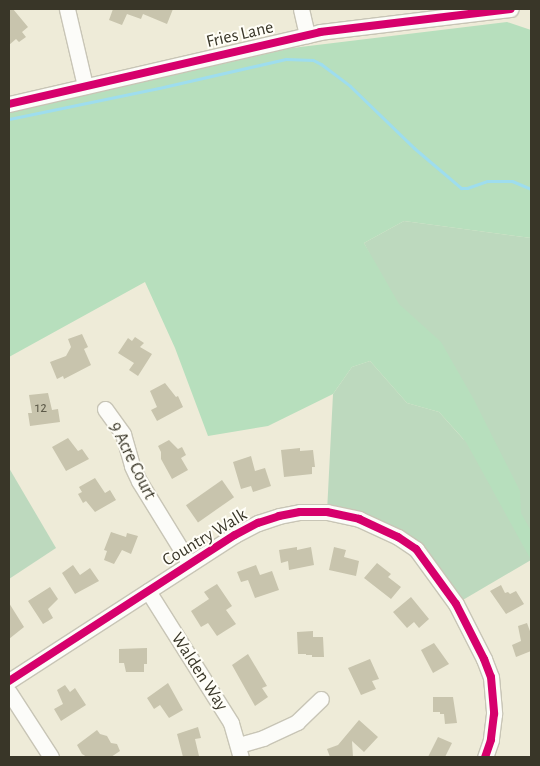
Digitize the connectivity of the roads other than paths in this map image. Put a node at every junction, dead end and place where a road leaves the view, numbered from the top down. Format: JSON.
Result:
{"nodes":[{"id":1,"x":67,"y":9,"type":"edge"},
{"id":2,"x":301,"y":9,"type":"edge"},
{"id":3,"x":511,"y":9,"type":"edge"},
{"id":4,"x":307,"y":35,"type":"junction"},
{"id":5,"x":85,"y":86,"type":"junction"},
{"id":6,"x":9,"y":104,"type":"edge"},
{"id":7,"x":104,"y":409,"type":"dead end"},
{"id":8,"x":190,"y":564,"type":"junction"},
{"id":9,"x":148,"y":591,"type":"junction"},
{"id":10,"x":9,"y":681,"type":"edge"},
{"id":11,"x":9,"y":692,"type":"edge"},
{"id":12,"x":321,"y":699,"type":"dead end"},
{"id":13,"x":240,"y":751,"type":"edge"},
{"id":14,"x":51,"y":757,"type":"edge"},
{"id":15,"x":486,"y":757,"type":"edge"}],
"edges":[{"from":1,"to":5,"type":"street"},
{"from":2,"to":4,"type":"street"},
{"from":3,"to":4,"type":"street","name":"Fries Lane"},
{"from":4,"to":5,"type":"street","name":"Fries Lane"},
{"from":5,"to":6,"type":"street","name":"Fries Lane"},
{"from":7,"to":8,"type":"street","name":"9 Acre Court"},
{"from":8,"to":9,"type":"street","name":"Country Walk"},
{"from":8,"to":15,"type":"street","name":"Country Walk"},
{"from":9,"to":10,"type":"street","name":"Country Walk"},
{"from":9,"to":13,"type":"street","name":"Walden Way"},
{"from":11,"to":14,"type":"street"},
{"from":12,"to":13,"type":"street"}]}
